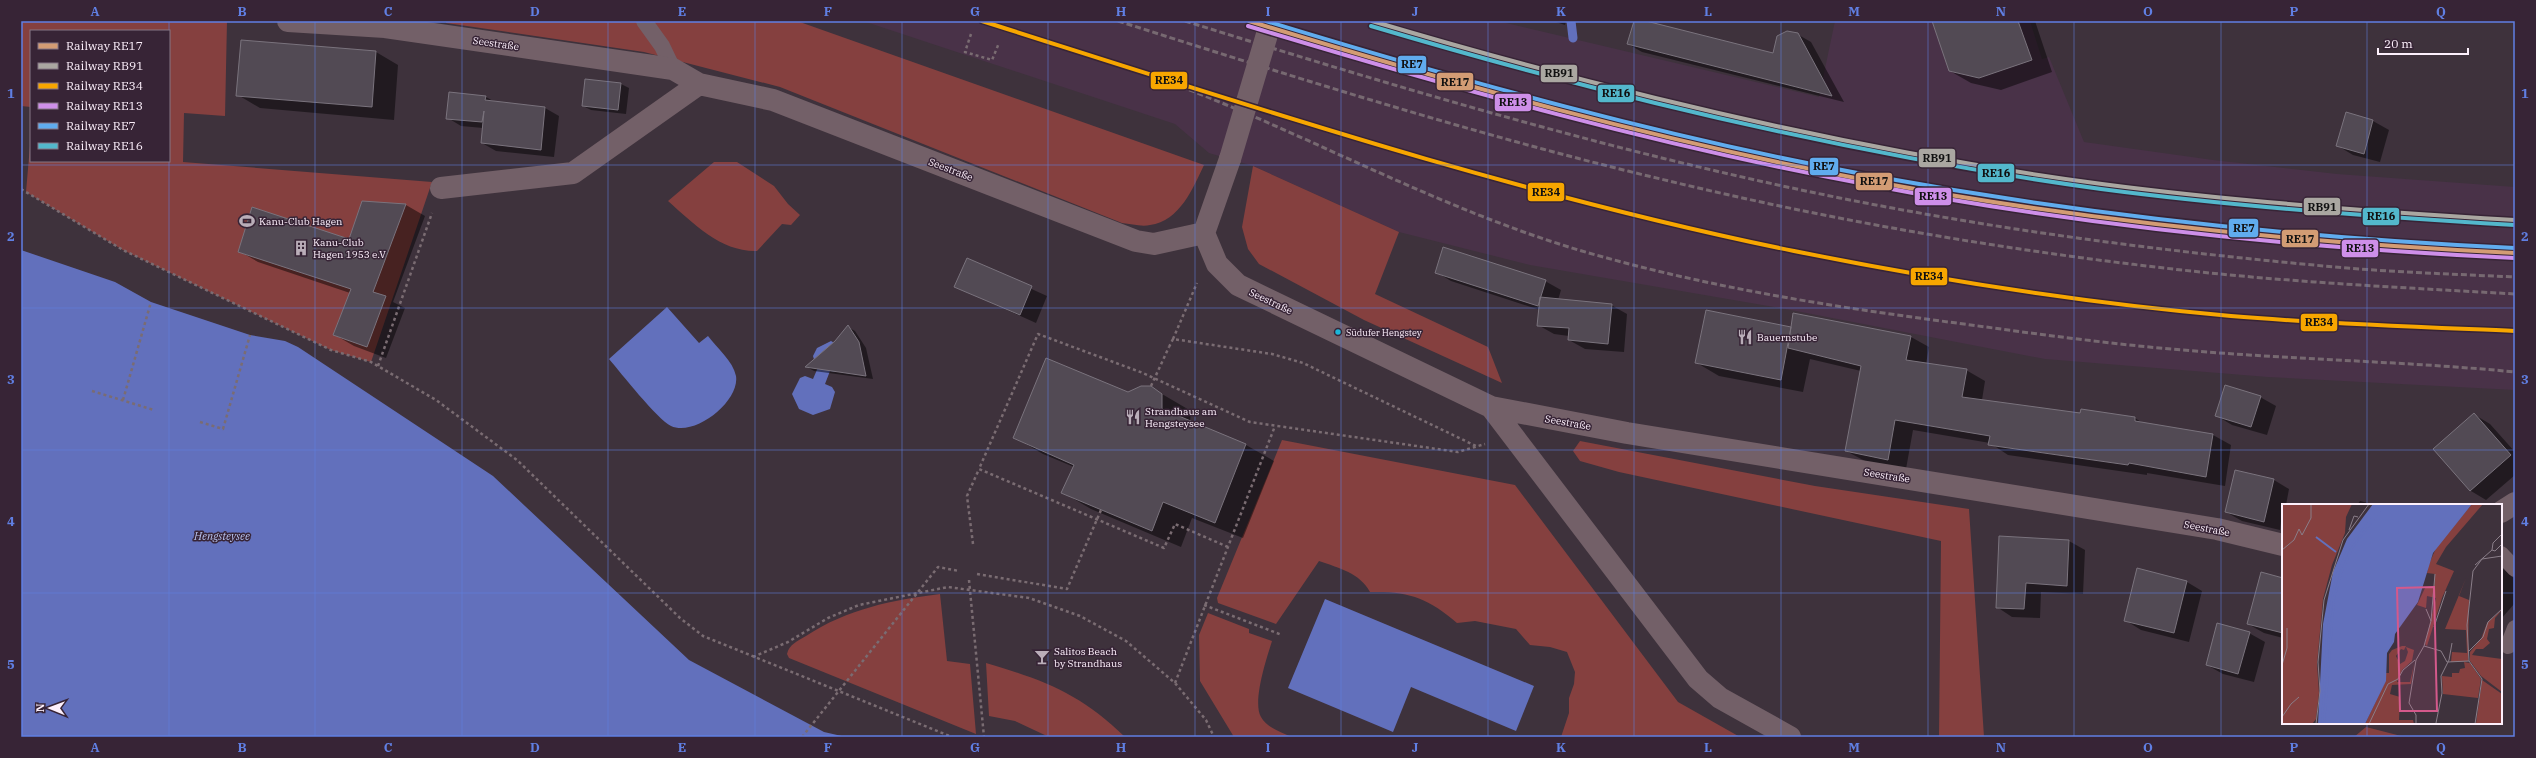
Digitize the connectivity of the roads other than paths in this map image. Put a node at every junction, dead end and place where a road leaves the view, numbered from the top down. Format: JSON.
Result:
{"nodes":[{"id":1,"x":288,"y":21,"type":"edge"},
{"id":2,"x":644,"y":21,"type":"edge"},
{"id":3,"x":1271,"y":21,"type":"edge"},
{"id":4,"x":673,"y":69,"type":"junction"},
{"id":5,"x":698,"y":84,"type":"junction"},
{"id":6,"x":441,"y":188,"type":"road end"},
{"id":7,"x":1204,"y":233,"type":"junction"},
{"id":8,"x":1491,"y":408,"type":"junction"},
{"id":9,"x":2515,"y":503,"type":"edge"},
{"id":10,"x":2502,"y":511,"type":"edge"},
{"id":11,"x":2282,"y":546,"type":"edge"},
{"id":12,"x":2502,"y":555,"type":"edge"},
{"id":13,"x":2515,"y":569,"type":"edge"},
{"id":14,"x":2515,"y":628,"type":"edge"},
{"id":15,"x":2508,"y":646,"type":"dead end"},
{"id":16,"x":1790,"y":737,"type":"edge"}],
"edges":[{"from":1,"to":4,"type":"street","name":"Seestraße"},
{"from":2,"to":4,"type":"lane"},
{"from":3,"to":7,"type":"street","bridge":true},
{"from":4,"to":5,"type":"street","name":"Seestraße"},
{"from":5,"to":6,"type":"street"},
{"from":5,"to":7,"type":"street","name":"Seestraße"},
{"from":7,"to":8,"type":"street","name":"Seestraße"},
{"from":8,"to":11,"type":"street","name":"Seestraße"},
{"from":8,"to":16,"type":"street","name":"Seestraße"},
{"from":9,"to":10,"type":"street"},
{"from":12,"to":13,"type":"lane"},
{"from":14,"to":15,"type":"lane"}]}
